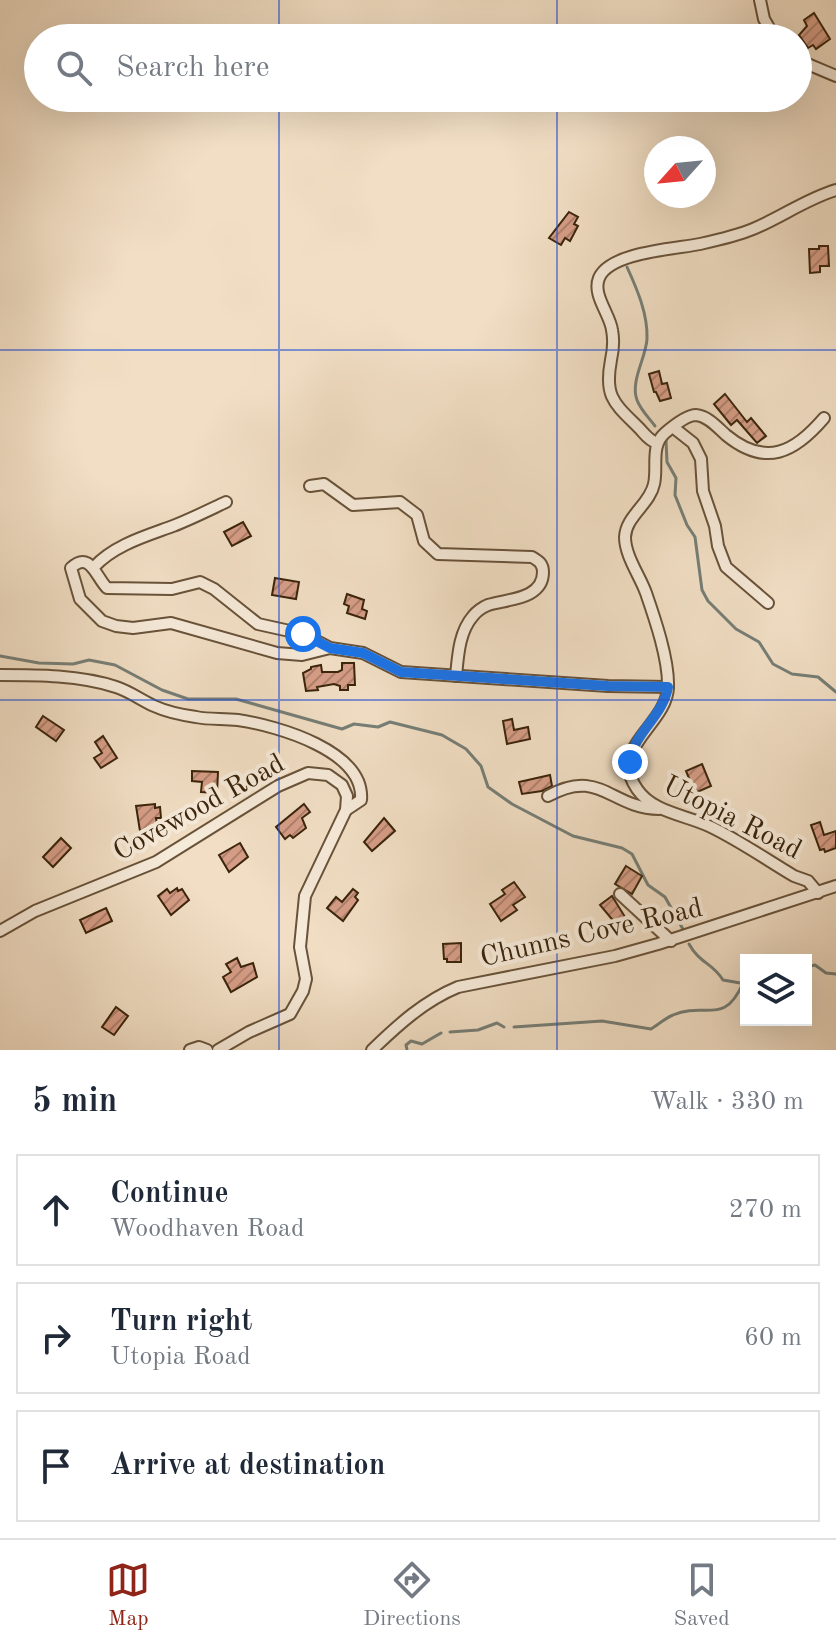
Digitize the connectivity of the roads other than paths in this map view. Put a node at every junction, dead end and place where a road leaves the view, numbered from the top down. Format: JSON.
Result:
{"nodes":[{"id":1,"x":760,"y":0,"type":"edge"},
{"id":2,"x":767,"y":24,"type":"edge"},
{"id":3,"x":812,"y":66,"type":"edge"},
{"id":4,"x":836,"y":76,"type":"edge"},
{"id":5,"x":836,"y":190,"type":"edge"},
{"id":6,"x":824,"y":418,"type":"dead end"},
{"id":7,"x":674,"y":428,"type":"junction"},
{"id":8,"x":657,"y":443,"type":"junction"},
{"id":9,"x":310,"y":486,"type":"dead end"},
{"id":10,"x":226,"y":502,"type":"dead end"},
{"id":11,"x":94,"y":567,"type":"junction"},
{"id":12,"x":768,"y":603,"type":"dead end"},
{"id":13,"x":330,"y":648,"type":"junction"},
{"id":14,"x":0,"y":675,"type":"edge"},
{"id":15,"x":456,"y":676,"type":"junction"},
{"id":16,"x":668,"y":687,"type":"junction"},
{"id":17,"x":548,"y":796,"type":"dead end"},
{"id":18,"x":661,"y":809,"type":"junction"},
{"id":19,"x":346,"y":810,"type":"junction"},
{"id":20,"x":836,"y":886,"type":"edge"},
{"id":21,"x":818,"y":893,"type":"junction"},
{"id":22,"x":620,"y":894,"type":"dead end"},
{"id":23,"x":0,"y":931,"type":"edge"},
{"id":24,"x":671,"y":941,"type":"junction"},
{"id":25,"x":190,"y":1050,"type":"edge"},
{"id":26,"x":207,"y":1050,"type":"edge"},
{"id":27,"x":218,"y":1050,"type":"edge"},
{"id":28,"x":372,"y":1050,"type":"edge"}],
"edges":[{"from":1,"to":2,"type":"street"},
{"from":3,"to":4,"type":"street"},
{"from":5,"to":8,"type":"street"},
{"from":6,"to":7,"type":"street"},
{"from":7,"to":8,"type":"street"},
{"from":7,"to":12,"type":"street"},
{"from":8,"to":16,"type":"street"},
{"from":9,"to":15,"type":"street"},
{"from":10,"to":11,"type":"street"},
{"from":11,"to":13,"type":"street"},
{"from":11,"to":13,"type":"street"},
{"from":13,"to":15,"type":"street"},
{"from":14,"to":19,"type":"street"},
{"from":15,"to":16,"type":"street"},
{"from":16,"to":18,"type":"street","name":"Utopia Road"},
{"from":17,"to":18,"type":"street"},
{"from":18,"to":21,"type":"street","name":"Utopia Road"},
{"from":19,"to":23,"type":"street","name":"Covewood Road"},
{"from":19,"to":27,"type":"street"},
{"from":20,"to":21,"type":"street","name":"Chunns Cove Road"},
{"from":21,"to":24,"type":"street","name":"Chunns Cove Road"},
{"from":22,"to":24,"type":"street"},
{"from":24,"to":28,"type":"street","name":"Chunns Cove Road"},
{"from":25,"to":26,"type":"street"}]}
